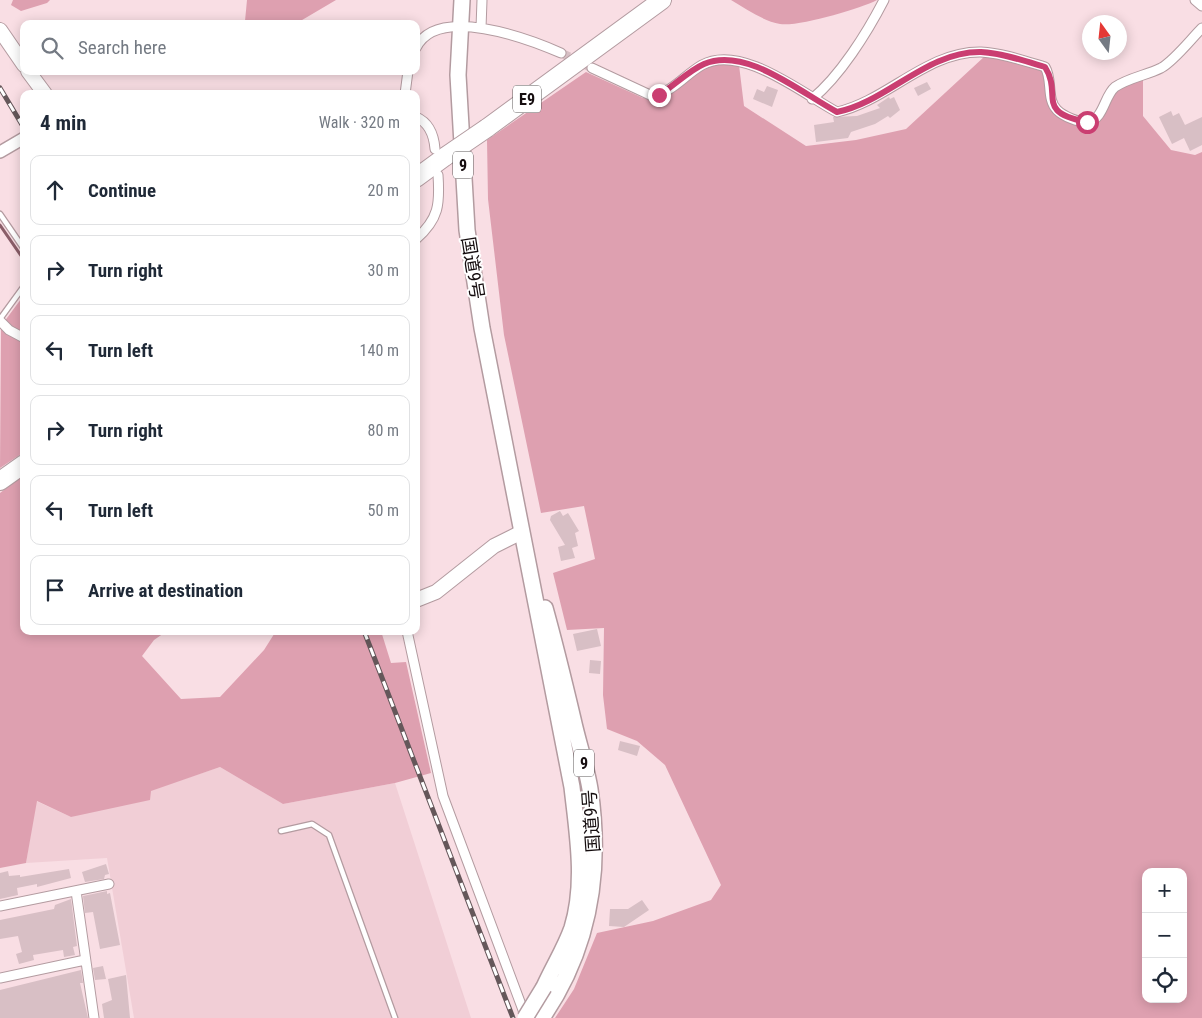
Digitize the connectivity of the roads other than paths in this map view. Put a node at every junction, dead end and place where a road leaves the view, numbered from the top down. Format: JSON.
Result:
{"nodes":[{"id":1,"x":462,"y":0,"type":"edge"},
{"id":2,"x":482,"y":0,"type":"edge"},
{"id":3,"x":661,"y":0,"type":"edge"},
{"id":4,"x":678,"y":0,"type":"edge"},
{"id":5,"x":884,"y":0,"type":"edge"},
{"id":6,"x":1195,"y":0,"type":"edge"},
{"id":7,"x":1202,"y":6,"type":"edge"},
{"id":8,"x":461,"y":25,"type":"junction"},
{"id":9,"x":481,"y":28,"type":"junction"},
{"id":10,"x":1202,"y":28,"type":"edge"},
{"id":11,"x":0,"y":30,"type":"edge"},
{"id":12,"x":420,"y":40,"type":"edge"},
{"id":13,"x":20,"y":59,"type":"edge"},
{"id":14,"x":564,"y":62,"type":"junction"},
{"id":15,"x":592,"y":68,"type":"tunnel mouth"},
{"id":16,"x":31,"y":75,"type":"edge"},
{"id":17,"x":407,"y":75,"type":"edge"},
{"id":18,"x":42,"y":90,"type":"edge"},
{"id":19,"x":406,"y":90,"type":"edge"},
{"id":20,"x":812,"y":99,"type":"junction"},
{"id":21,"x":420,"y":118,"type":"edge"},
{"id":22,"x":20,"y":140,"type":"edge"},
{"id":23,"x":0,"y":152,"type":"edge"},
{"id":24,"x":441,"y":153,"type":"junction"},
{"id":25,"x":420,"y":174,"type":"edge"},
{"id":26,"x":438,"y":175,"type":"dead end"},
{"id":27,"x":0,"y":214,"type":"edge"},
{"id":28,"x":420,"y":234,"type":"edge"},
{"id":29,"x":20,"y":243,"type":"edge"},
{"id":30,"x":20,"y":292,"type":"edge"},
{"id":31,"x":0,"y":320,"type":"edge"},
{"id":32,"x":20,"y":336,"type":"edge"},
{"id":33,"x":20,"y":467,"type":"edge"},
{"id":34,"x":0,"y":481,"type":"edge"},
{"id":35,"x":522,"y":532,"type":"junction"},
{"id":36,"x":420,"y":598,"type":"edge"},
{"id":37,"x":409,"y":635,"type":"edge"},
{"id":38,"x":281,"y":832,"type":"dead end"},
{"id":39,"x":109,"y":884,"type":"dead end"},
{"id":40,"x":76,"y":891,"type":"junction"},
{"id":41,"x":0,"y":906,"type":"edge"},
{"id":42,"x":85,"y":960,"type":"junction"},
{"id":43,"x":0,"y":978,"type":"edge"},
{"id":44,"x":94,"y":1018,"type":"edge"},
{"id":45,"x":395,"y":1018,"type":"edge"},
{"id":46,"x":526,"y":1018,"type":"edge"},
{"id":47,"x":542,"y":1018,"type":"edge"}],
"edges":[{"from":1,"to":8,"type":"highway","name":"国道9号","number":"9"},
{"from":2,"to":9,"type":"street"},
{"from":3,"to":14,"type":"highway","number":"E9"},
{"from":4,"to":14,"type":"highway"},
{"from":5,"to":20,"type":"street"},
{"from":6,"to":7,"type":"street"},
{"from":8,"to":9,"type":"street"},
{"from":8,"to":12,"type":"street"},
{"from":8,"to":35,"type":"highway","name":"国道9号","number":"9"},
{"from":9,"to":14,"type":"street"},
{"from":10,"to":20,"type":"street"},
{"from":11,"to":13,"type":"main road"},
{"from":14,"to":24,"type":"highway","number":"E9","bridge":true},
{"from":15,"to":20,"type":"street"},
{"from":16,"to":18,"type":"main road"},
{"from":17,"to":19,"type":"street"},
{"from":21,"to":24,"type":"street"},
{"from":22,"to":23,"type":"street"},
{"from":24,"to":25,"type":"highway","number":"E9"},
{"from":26,"to":28,"type":"street"},
{"from":27,"to":29,"type":"lane"},
{"from":30,"to":31,"type":"lane"},
{"from":31,"to":32,"type":"street"},
{"from":33,"to":34,"type":"highway"},
{"from":35,"to":36,"type":"main road"},
{"from":35,"to":46,"type":"highway","name":"国道9号","number":"9","bridge":true},
{"from":35,"to":47,"type":"highway","name":"国道9号","number":"9"},
{"from":37,"to":46,"type":"street"},
{"from":38,"to":45,"type":"lane"},
{"from":39,"to":40,"type":"street"},
{"from":40,"to":41,"type":"street"},
{"from":40,"to":42,"type":"street"},
{"from":42,"to":43,"type":"street"},
{"from":42,"to":44,"type":"street"}]}
